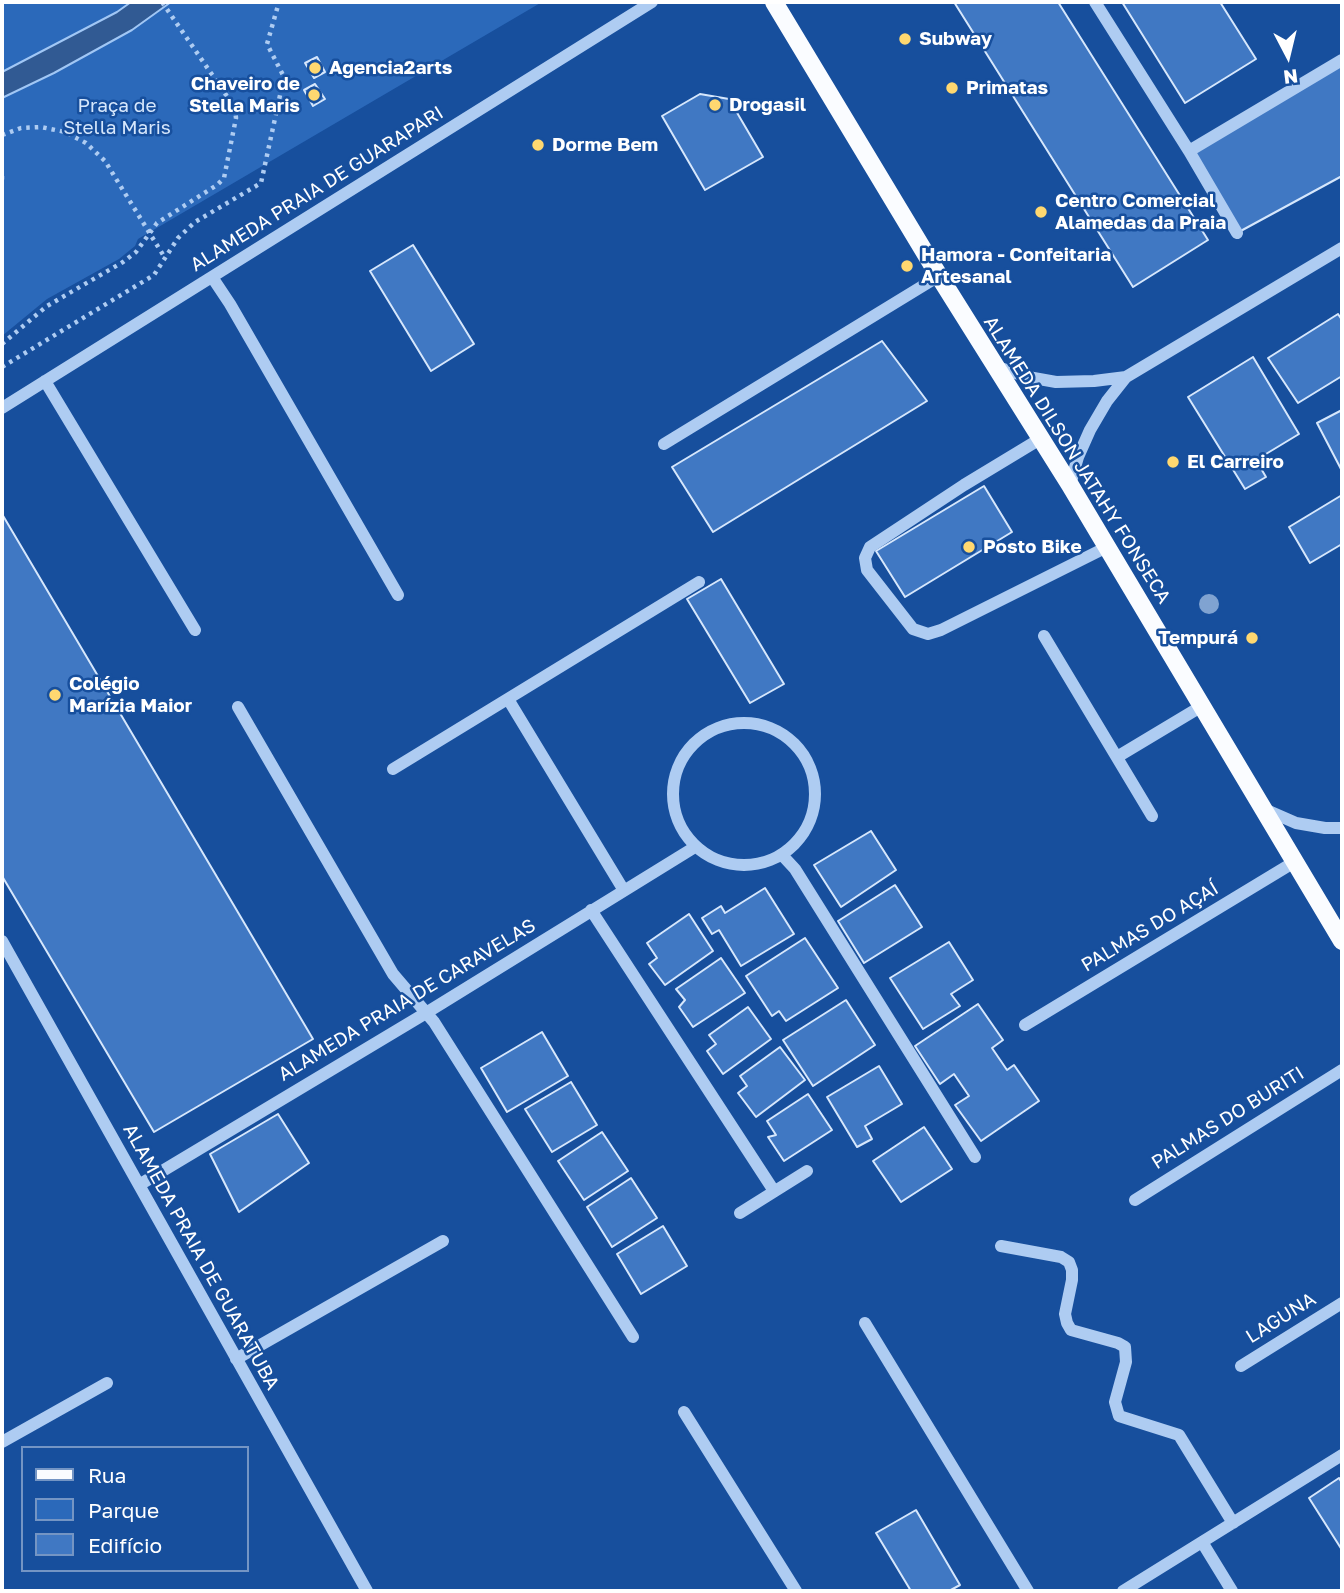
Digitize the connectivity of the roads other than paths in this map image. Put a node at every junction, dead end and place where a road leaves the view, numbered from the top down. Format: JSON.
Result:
{"nodes":[{"id":1,"x":652,"y":2,"type":"edge"},
{"id":2,"x":774,"y":2,"type":"edge"},
{"id":3,"x":1095,"y":2,"type":"edge"},
{"id":4,"x":1342,"y":60,"type":"edge"},
{"id":5,"x":1189,"y":151,"type":"junction"},
{"id":6,"x":1237,"y":233,"type":"dead end"},
{"id":7,"x":1342,"y":248,"type":"edge"},
{"id":8,"x":939,"y":276,"type":"junction"},
{"id":9,"x":212,"y":277,"type":"junction"},
{"id":10,"x":994,"y":366,"type":"junction"},
{"id":11,"x":1126,"y":377,"type":"junction"},
{"id":12,"x":45,"y":381,"type":"junction"},
{"id":13,"x":2,"y":408,"type":"edge"},
{"id":14,"x":1040,"y":439,"type":"junction"},
{"id":15,"x":664,"y":444,"type":"dead end"},
{"id":16,"x":1070,"y":485,"type":"junction"},
{"id":17,"x":1107,"y":547,"type":"junction"},
{"id":18,"x":699,"y":582,"type":"dead end"},
{"id":19,"x":398,"y":595,"type":"dead end"},
{"id":20,"x":195,"y":630,"type":"dead end"},
{"id":21,"x":1044,"y":636,"type":"dead end"},
{"id":22,"x":508,"y":699,"type":"junction"},
{"id":23,"x":1202,"y":706,"type":"junction"},
{"id":24,"x":238,"y":707,"type":"dead end"},
{"id":25,"x":1117,"y":757,"type":"junction"},
{"id":26,"x":393,"y":769,"type":"dead end"},
{"id":27,"x":1264,"y":809,"type":"junction"},
{"id":28,"x":1153,"y":816,"type":"dead end"},
{"id":29,"x":1342,"y":828,"type":"edge"},
{"id":30,"x":695,"y":847,"type":"junction"},
{"id":31,"x":782,"y":855,"type":"junction"},
{"id":32,"x":1296,"y":861,"type":"junction"},
{"id":33,"x":623,"y":889,"type":"junction"},
{"id":34,"x":591,"y":910,"type":"junction"},
{"id":35,"x":2,"y":941,"type":"edge"},
{"id":36,"x":1342,"y":941,"type":"edge"},
{"id":37,"x":430,"y":1018,"type":"junction"},
{"id":38,"x":1025,"y":1025,"type":"dead end"},
{"id":39,"x":1342,"y":1070,"type":"edge"},
{"id":40,"x":975,"y":1157,"type":"dead end"},
{"id":41,"x":807,"y":1171,"type":"dead end"},
{"id":42,"x":139,"y":1185,"type":"junction"},
{"id":43,"x":774,"y":1192,"type":"junction"},
{"id":44,"x":1135,"y":1200,"type":"dead end"},
{"id":45,"x":740,"y":1213,"type":"dead end"},
{"id":46,"x":443,"y":1241,"type":"dead end"},
{"id":47,"x":1001,"y":1246,"type":"dead end"},
{"id":48,"x":1342,"y":1303,"type":"edge"},
{"id":49,"x":865,"y":1323,"type":"dead end"},
{"id":50,"x":633,"y":1337,"type":"dead end"},
{"id":51,"x":236,"y":1359,"type":"junction"},
{"id":52,"x":1241,"y":1366,"type":"dead end"},
{"id":53,"x":107,"y":1382,"type":"dead end"},
{"id":54,"x":684,"y":1412,"type":"dead end"},
{"id":55,"x":2,"y":1442,"type":"edge"},
{"id":56,"x":1342,"y":1455,"type":"edge"},
{"id":57,"x":1233,"y":1523,"type":"junction"},
{"id":58,"x":1202,"y":1542,"type":"junction"},
{"id":59,"x":367,"y":1591,"type":"edge"},
{"id":60,"x":796,"y":1591,"type":"edge"},
{"id":61,"x":1028,"y":1591,"type":"edge"},
{"id":62,"x":1123,"y":1591,"type":"edge"},
{"id":63,"x":1233,"y":1591,"type":"edge"}],
"edges":[{"from":1,"to":9,"type":"street","name":"ALAMEDA PRAIA DE GUARAPARI"},
{"from":2,"to":8,"type":"main road","name":"ALAMEDA DILSON JATAHY FONSECA"},
{"from":3,"to":5,"type":"street"},
{"from":4,"to":5,"type":"street"},
{"from":5,"to":6,"type":"street"},
{"from":7,"to":11,"type":"street"},
{"from":8,"to":10,"type":"main road","name":"ALAMEDA DILSON JATAHY FONSECA"},
{"from":8,"to":15,"type":"street"},
{"from":9,"to":12,"type":"street","name":"ALAMEDA PRAIA DE GUARAPARI"},
{"from":9,"to":19,"type":"street"},
{"from":10,"to":11,"type":"street"},
{"from":10,"to":14,"type":"main road","name":"ALAMEDA DILSON JATAHY FONSECA"},
{"from":11,"to":16,"type":"street"},
{"from":12,"to":13,"type":"street","name":"ALAMEDA PRAIA DE GUARAPARI"},
{"from":12,"to":20,"type":"street"},
{"from":14,"to":16,"type":"main road","name":"ALAMEDA DILSON JATAHY FONSECA"},
{"from":14,"to":17,"type":"street"},
{"from":16,"to":17,"type":"main road","name":"ALAMEDA DILSON JATAHY FONSECA"},
{"from":17,"to":23,"type":"main road","name":"ALAMEDA DILSON JATAHY FONSECA"},
{"from":18,"to":22,"type":"street"},
{"from":21,"to":25,"type":"street"},
{"from":22,"to":26,"type":"street"},
{"from":22,"to":33,"type":"street"},
{"from":23,"to":25,"type":"street"},
{"from":23,"to":27,"type":"main road","name":"ALAMEDA DILSON JATAHY FONSECA"},
{"from":24,"to":37,"type":"street"},
{"from":25,"to":28,"type":"street"},
{"from":27,"to":29,"type":"street"},
{"from":27,"to":32,"type":"main road","name":"ALAMEDA DILSON JATAHY FONSECA"},
{"from":30,"to":31,"type":"street"},
{"from":30,"to":31,"type":"street"},
{"from":30,"to":33,"type":"street","name":"ALAMEDA PRAIA DE CARAVELAS"},
{"from":31,"to":40,"type":"street"},
{"from":32,"to":36,"type":"main road","name":"ALAMEDA DILSON JATAHY FONSECA"},
{"from":32,"to":38,"type":"street","name":"PALMAS DO AÇAÍ"},
{"from":33,"to":34,"type":"street","name":"ALAMEDA PRAIA DE CARAVELAS"},
{"from":34,"to":37,"type":"street","name":"ALAMEDA PRAIA DE CARAVELAS"},
{"from":34,"to":43,"type":"street"},
{"from":35,"to":42,"type":"street","name":"ALAMEDA PRAIA DE GUARATUBA"},
{"from":37,"to":42,"type":"street","name":"ALAMEDA PRAIA DE CARAVELAS"},
{"from":37,"to":50,"type":"street"},
{"from":39,"to":44,"type":"street","name":"PALMAS DO BURITI"},
{"from":41,"to":43,"type":"street"},
{"from":42,"to":51,"type":"street","name":"ALAMEDA PRAIA DE GUARATUBA"},
{"from":43,"to":45,"type":"street"},
{"from":46,"to":51,"type":"street"},
{"from":47,"to":57,"type":"street"},
{"from":48,"to":52,"type":"street","name":"LAGUNA"},
{"from":49,"to":61,"type":"street"},
{"from":51,"to":59,"type":"street","name":"ALAMEDA PRAIA DE GUARATUBA"},
{"from":53,"to":55,"type":"street"},
{"from":54,"to":60,"type":"street"},
{"from":56,"to":57,"type":"street"},
{"from":57,"to":58,"type":"street"},
{"from":58,"to":62,"type":"street"},
{"from":58,"to":63,"type":"street"}]}
